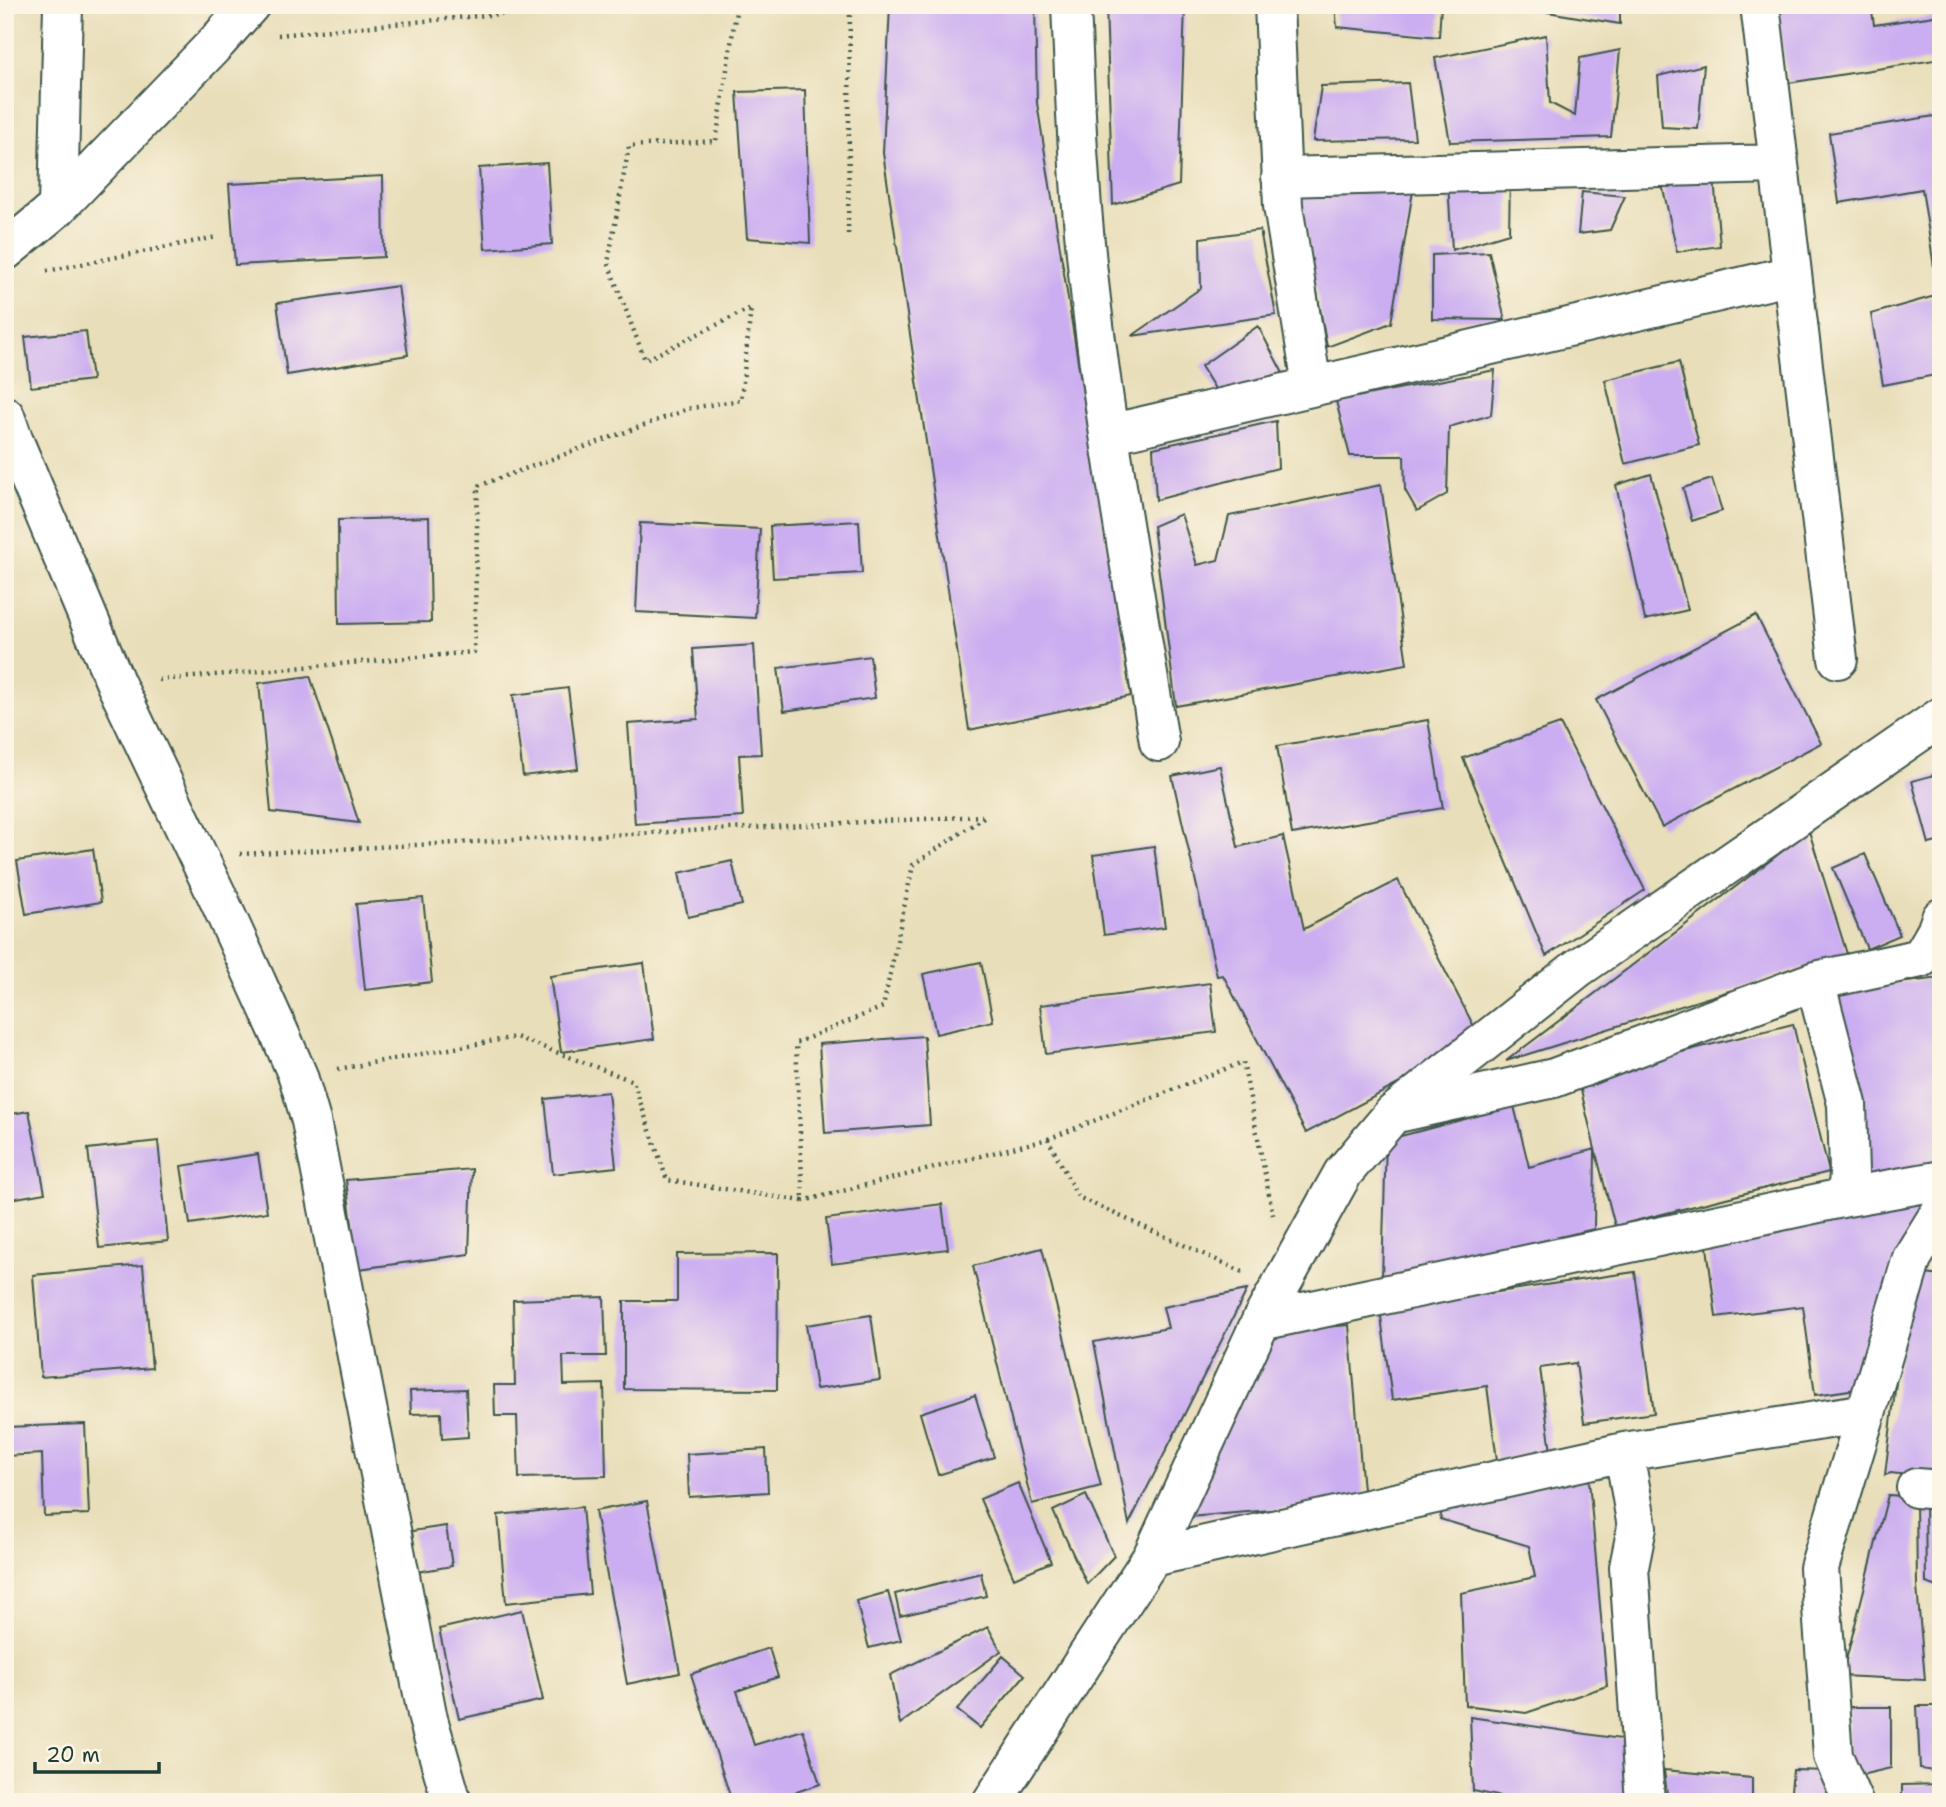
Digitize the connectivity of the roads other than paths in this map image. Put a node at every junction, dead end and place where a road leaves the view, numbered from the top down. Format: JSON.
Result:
{"nodes":[{"id":1,"x":63,"y":5,"type":"edge"},
{"id":2,"x":250,"y":5,"type":"edge"},
{"id":3,"x":1071,"y":5,"type":"edge"},
{"id":4,"x":1275,"y":5,"type":"edge"},
{"id":5,"x":1760,"y":5,"type":"edge"},
{"id":6,"x":1779,"y":164,"type":"junction"},
{"id":7,"x":1281,"y":177,"type":"junction"},
{"id":8,"x":58,"y":207,"type":"junction"},
{"id":9,"x":5,"y":251,"type":"edge"},
{"id":10,"x":1792,"y":275,"type":"junction"},
{"id":11,"x":1312,"y":386,"type":"junction"},
{"id":12,"x":5,"y":416,"type":"edge"},
{"id":13,"x":1109,"y":433,"type":"junction"},
{"id":14,"x":1838,"y":659,"type":"dead end"},
{"id":15,"x":1941,"y":717,"type":"edge"},
{"id":16,"x":1159,"y":742,"type":"dead end"},
{"id":17,"x":1941,"y":918,"type":"edge"},
{"id":18,"x":1815,"y":981,"type":"junction"},
{"id":19,"x":1393,"y":1114,"type":"junction"},
{"id":20,"x":1941,"y":1185,"type":"edge"},
{"id":21,"x":1847,"y":1197,"type":"junction"},
{"id":22,"x":1941,"y":1211,"type":"edge"},
{"id":23,"x":1927,"y":1260,"type":"edge"},
{"id":24,"x":1261,"y":1321,"type":"junction"},
{"id":25,"x":1866,"y":1413,"type":"junction"},
{"id":26,"x":1625,"y":1452,"type":"junction"},
{"id":27,"x":1152,"y":1557,"type":"junction"},
{"id":28,"x":452,"y":1802,"type":"edge"},
{"id":29,"x":992,"y":1802,"type":"edge"},
{"id":30,"x":1645,"y":1802,"type":"edge"},
{"id":31,"x":1853,"y":1802,"type":"edge"}],
"edges":[{"from":1,"to":8,"type":"street"},
{"from":2,"to":8,"type":"street"},
{"from":3,"to":13,"type":"street"},
{"from":4,"to":7,"type":"street"},
{"from":5,"to":6,"type":"street"},
{"from":6,"to":7,"type":"street"},
{"from":6,"to":10,"type":"street"},
{"from":7,"to":11,"type":"street"},
{"from":8,"to":9,"type":"street"},
{"from":10,"to":11,"type":"street"},
{"from":10,"to":14,"type":"street"},
{"from":11,"to":13,"type":"street"},
{"from":12,"to":28,"type":"street"},
{"from":13,"to":16,"type":"street"},
{"from":15,"to":19,"type":"street"},
{"from":17,"to":18,"type":"street"},
{"from":18,"to":19,"type":"street"},
{"from":18,"to":21,"type":"street"},
{"from":19,"to":24,"type":"street"},
{"from":20,"to":21,"type":"street"},
{"from":21,"to":24,"type":"street"},
{"from":22,"to":23,"type":"street"},
{"from":23,"to":25,"type":"street"},
{"from":24,"to":27,"type":"street"},
{"from":25,"to":26,"type":"street"},
{"from":25,"to":31,"type":"street"},
{"from":26,"to":27,"type":"street"},
{"from":26,"to":30,"type":"street"},
{"from":27,"to":29,"type":"street"}]}
